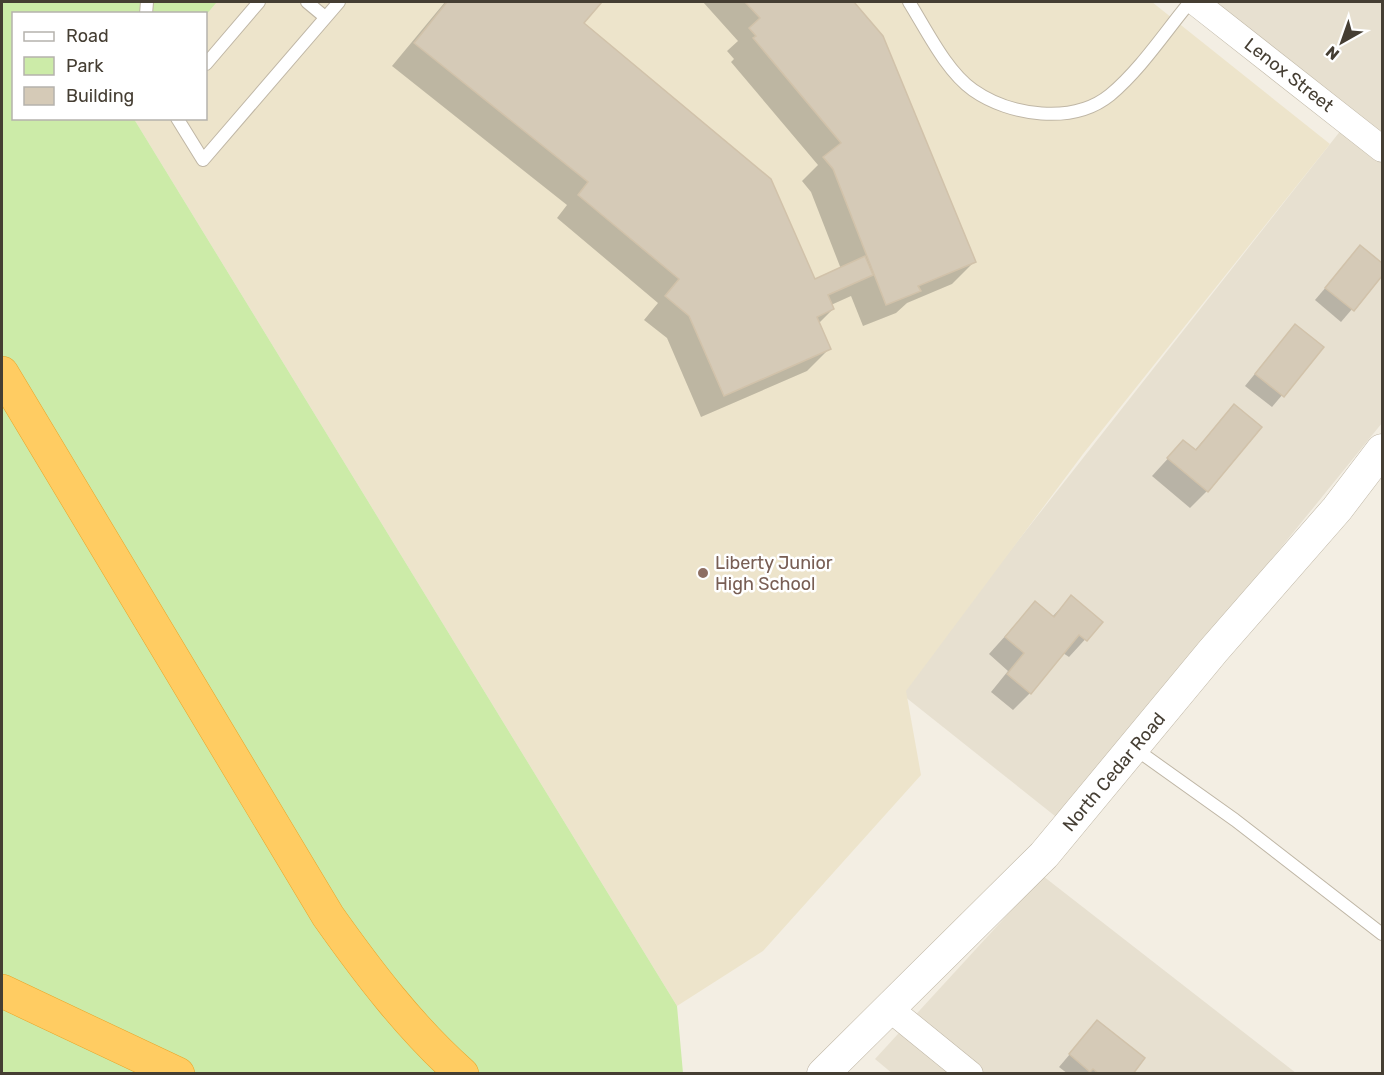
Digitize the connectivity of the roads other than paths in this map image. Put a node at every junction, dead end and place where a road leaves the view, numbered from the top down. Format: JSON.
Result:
{"nodes":[{"id":1,"x":259,"y":2,"type":"edge"},
{"id":2,"x":306,"y":2,"type":"edge"},
{"id":3,"x":339,"y":2,"type":"edge"},
{"id":4,"x":909,"y":2,"type":"edge"},
{"id":5,"x":1190,"y":2,"type":"edge"},
{"id":6,"x":1195,"y":2,"type":"edge"},
{"id":7,"x":325,"y":17,"type":"junction"},
{"id":8,"x":207,"y":63,"type":"edge"},
{"id":9,"x":178,"y":120,"type":"edge"},
{"id":10,"x":1383,"y":149,"type":"edge"},
{"id":11,"x":2,"y":373,"type":"edge"},
{"id":12,"x":1383,"y":450,"type":"edge"},
{"id":13,"x":1133,"y":748,"type":"junction"},
{"id":14,"x":1383,"y":934,"type":"edge"},
{"id":15,"x":2,"y":991,"type":"edge"},
{"id":16,"x":890,"y":1009,"type":"junction"},
{"id":17,"x":178,"y":1074,"type":"edge"},
{"id":18,"x":462,"y":1074,"type":"edge"},
{"id":19,"x":823,"y":1074,"type":"edge"},
{"id":20,"x":970,"y":1074,"type":"edge"}],
"edges":[{"from":1,"to":8,"type":"lane"},
{"from":2,"to":7,"type":"lane"},
{"from":3,"to":7,"type":"lane"},
{"from":4,"to":5,"type":"lane"},
{"from":6,"to":10,"type":"street","name":"Lenox Street"},
{"from":7,"to":9,"type":"lane"},
{"from":11,"to":18,"type":"highway"},
{"from":12,"to":13,"type":"street","name":"North Cedar Road"},
{"from":13,"to":14,"type":"lane"},
{"from":13,"to":16,"type":"street","name":"North Cedar Road"},
{"from":15,"to":17,"type":"highway"},
{"from":16,"to":19,"type":"street","name":"North Cedar Road"},
{"from":16,"to":20,"type":"street"}]}
